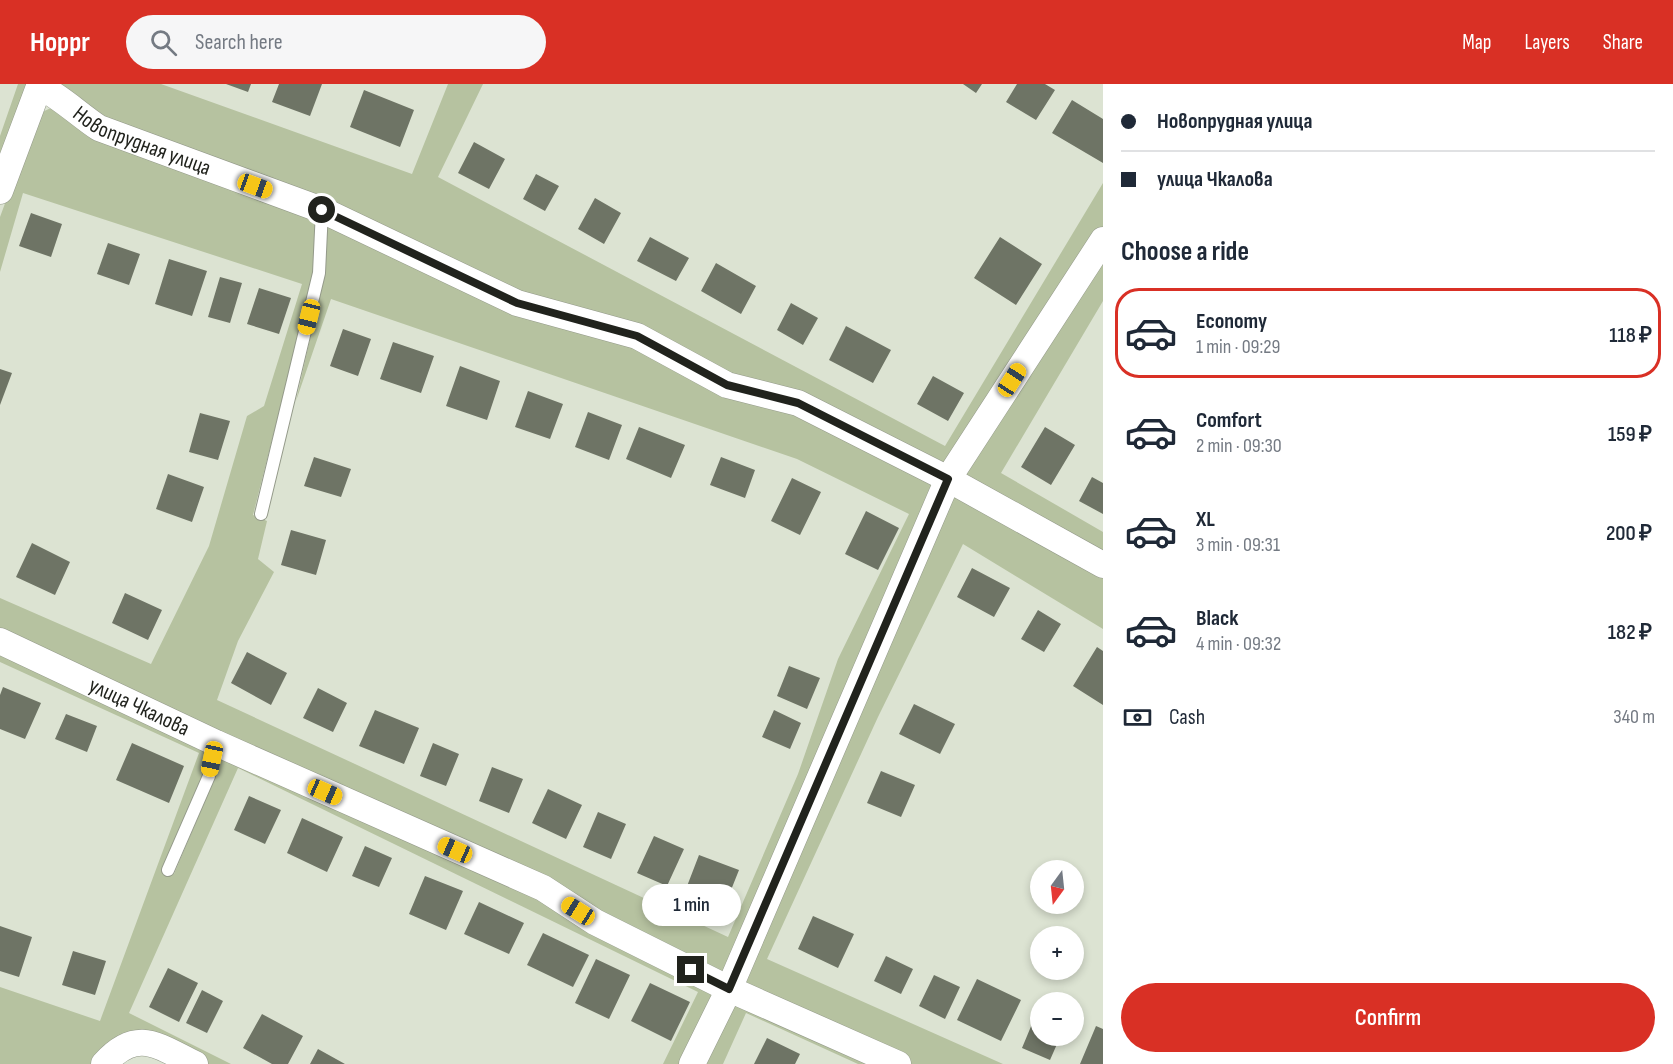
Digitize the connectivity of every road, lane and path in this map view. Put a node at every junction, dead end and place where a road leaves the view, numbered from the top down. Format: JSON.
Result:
{"nodes":[{"id":1,"x":39,"y":85,"type":"edge"},
{"id":2,"x":0,"y":191,"type":"edge"},
{"id":3,"x":322,"y":210,"type":"junction"},
{"id":4,"x":1103,"y":240,"type":"edge"},
{"id":5,"x":948,"y":479,"type":"junction"},
{"id":6,"x":261,"y":514,"type":"dead end"},
{"id":7,"x":1103,"y":565,"type":"edge"},
{"id":8,"x":0,"y":640,"type":"edge"},
{"id":9,"x":216,"y":743,"type":"junction"},
{"id":10,"x":168,"y":870,"type":"dead end"},
{"id":11,"x":729,"y":989,"type":"junction"},
{"id":12,"x":104,"y":1064,"type":"edge"},
{"id":13,"x":195,"y":1064,"type":"edge"},
{"id":14,"x":692,"y":1064,"type":"edge"},
{"id":15,"x":898,"y":1064,"type":"edge"}],
"edges":[{"from":1,"to":2,"type":"street"},
{"from":1,"to":3,"type":"street","name":"Новопрудная улица"},
{"from":3,"to":5,"type":"street","name":"Новопрудная улица"},
{"from":3,"to":6,"type":"lane"},
{"from":4,"to":5,"type":"street"},
{"from":5,"to":7,"type":"street","name":"Новопрудная улица"},
{"from":5,"to":11,"type":"street"},
{"from":8,"to":9,"type":"street","name":"улица Чкалова"},
{"from":9,"to":10,"type":"lane"},
{"from":9,"to":11,"type":"street","name":"улица Чкалова"},
{"from":11,"to":14,"type":"street"},
{"from":11,"to":15,"type":"street","name":"улица Чкалова"},
{"from":12,"to":13,"type":"street"}]}
